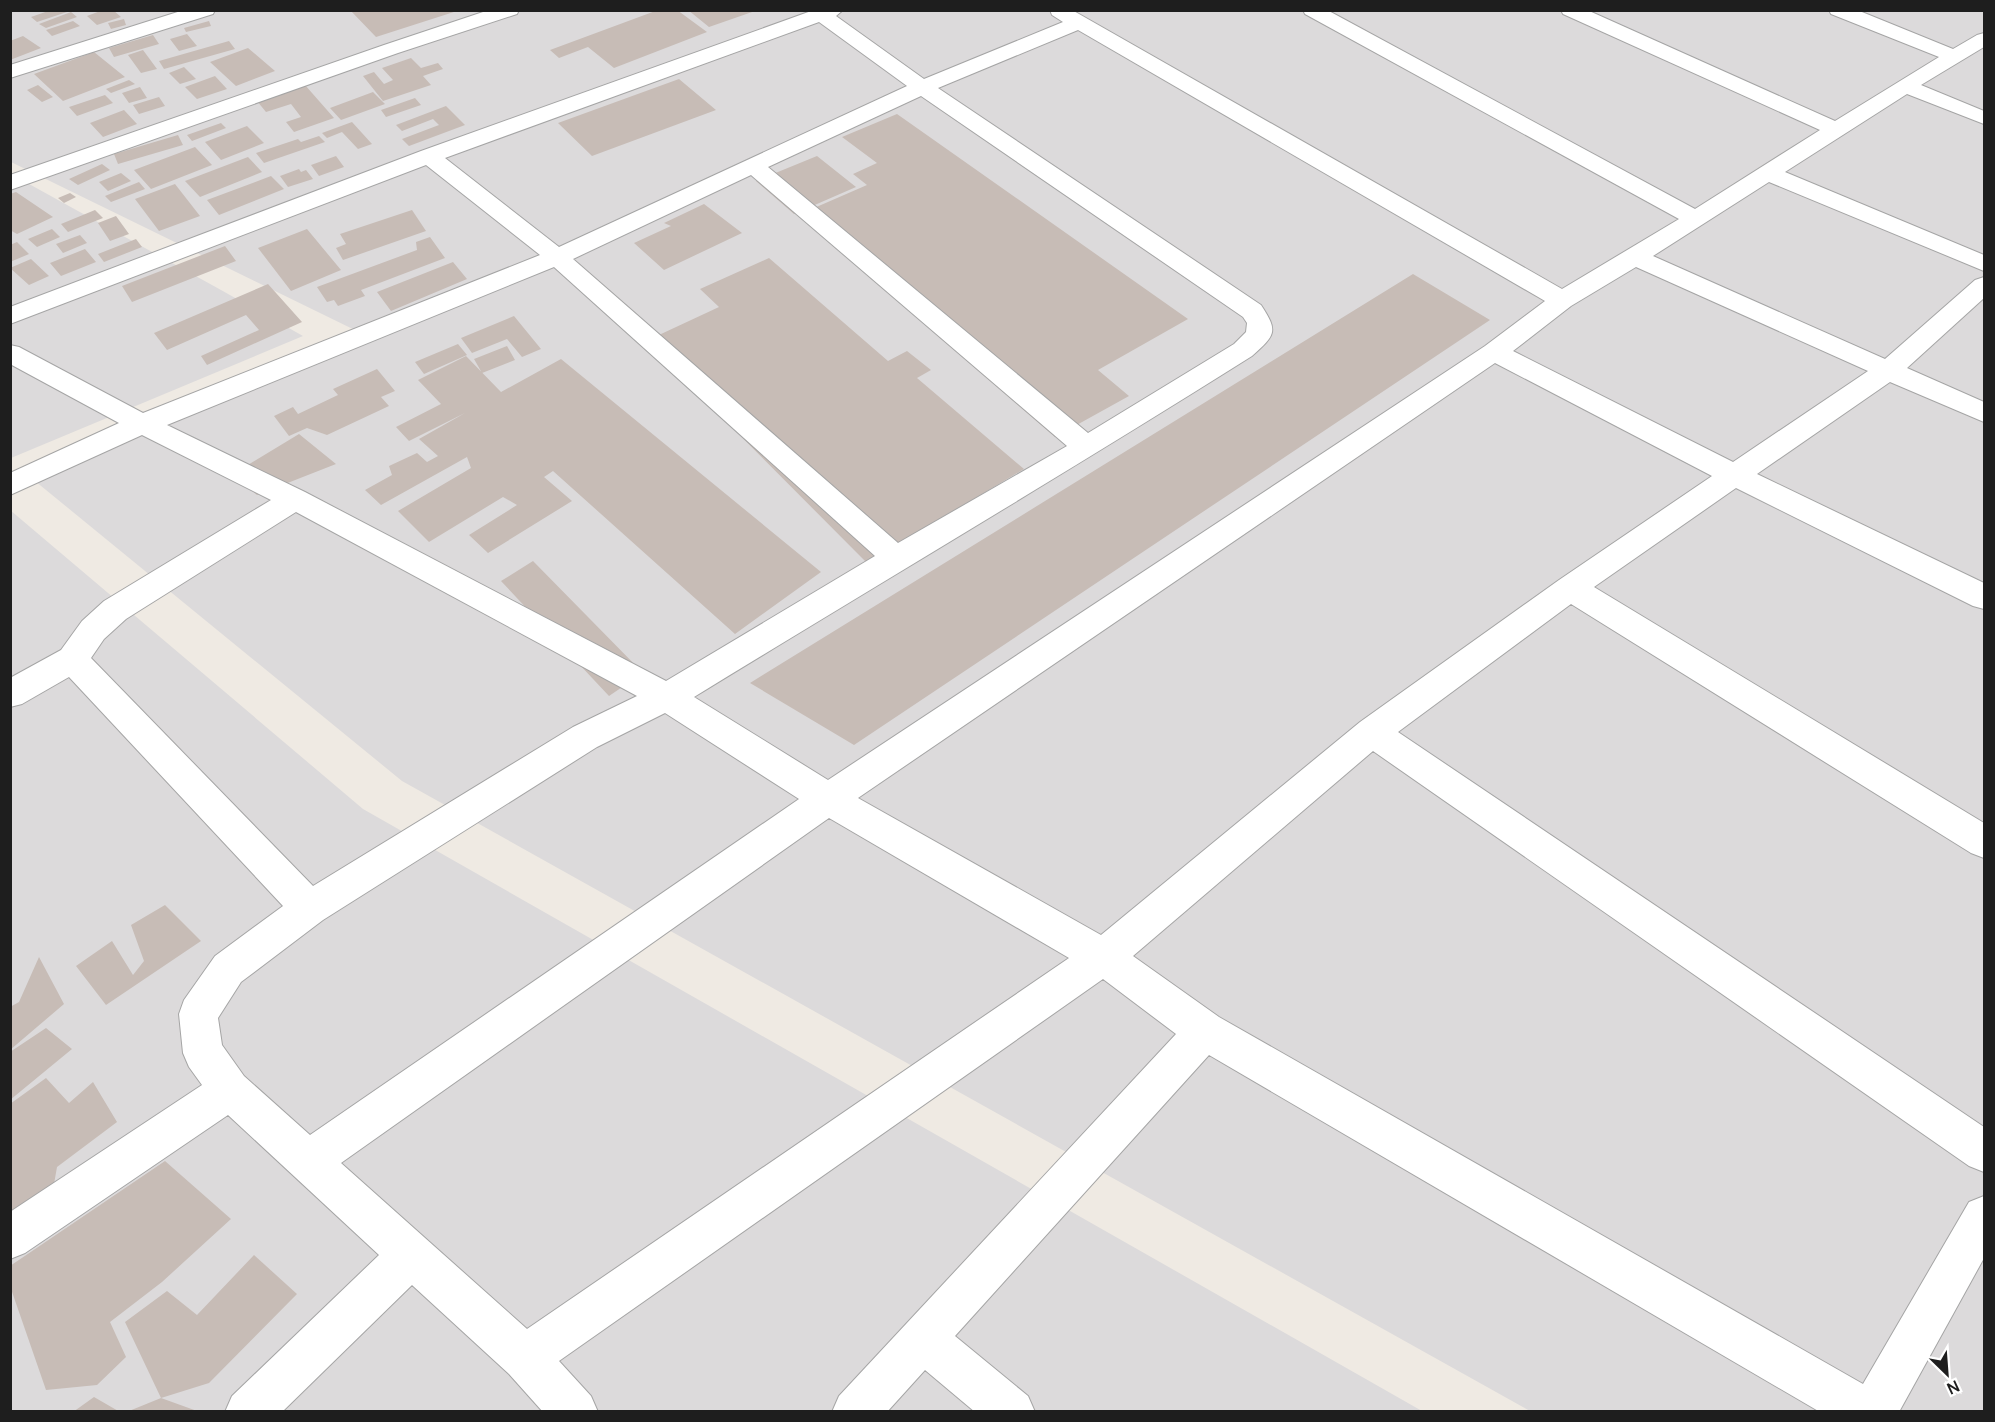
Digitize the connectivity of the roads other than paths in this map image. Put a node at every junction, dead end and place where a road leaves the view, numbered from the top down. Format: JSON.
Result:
{"nodes":[{"id":1,"x":206,"y":10,"type":"edge"},
{"id":2,"x":510,"y":10,"type":"edge"},
{"id":3,"x":1058,"y":10,"type":"edge"},
{"id":4,"x":1312,"y":10,"type":"edge"},
{"id":5,"x":1570,"y":10,"type":"edge"},
{"id":6,"x":1838,"y":10,"type":"edge"},
{"id":7,"x":828,"y":13,"type":"edge"},
{"id":8,"x":1077,"y":23,"type":"junction"},
{"id":9,"x":1984,"y":39,"type":"edge"},
{"id":10,"x":1954,"y":56,"type":"junction"},
{"id":11,"x":10,"y":72,"type":"edge"},
{"id":12,"x":1905,"y":86,"type":"junction"},
{"id":13,"x":922,"y":87,"type":"junction"},
{"id":14,"x":1984,"y":118,"type":"edge"},
{"id":15,"x":1836,"y":129,"type":"junction"},
{"id":16,"x":429,"y":156,"type":"junction"},
{"id":17,"x":753,"y":166,"type":"junction"},
{"id":18,"x":1768,"y":173,"type":"junction"},
{"id":19,"x":10,"y":183,"type":"edge"},
{"id":20,"x":1696,"y":219,"type":"junction"},
{"id":21,"x":557,"y":257,"type":"junction"},
{"id":22,"x":1635,"y":257,"type":"junction"},
{"id":23,"x":1984,"y":264,"type":"edge"},
{"id":24,"x":1984,"y":285,"type":"edge"},
{"id":25,"x":1562,"y":300,"type":"junction"},
{"id":26,"x":10,"y":316,"type":"edge"},
{"id":27,"x":1494,"y":352,"type":"junction"},
{"id":28,"x":10,"y":353,"type":"edge"},
{"id":29,"x":1890,"y":369,"type":"junction"},
{"id":30,"x":1984,"y":413,"type":"edge"},
{"id":31,"x":142,"y":424,"type":"junction"},
{"id":32,"x":1087,"y":447,"type":"junction"},
{"id":33,"x":1734,"y":475,"type":"junction"},
{"id":34,"x":10,"y":485,"type":"edge"},
{"id":35,"x":295,"y":499,"type":"junction"},
{"id":36,"x":896,"y":558,"type":"junction"},
{"id":37,"x":1570,"y":588,"type":"junction"},
{"id":38,"x":1984,"y":597,"type":"edge"},
{"id":39,"x":72,"y":659,"type":"junction"},
{"id":40,"x":10,"y":694,"type":"edge"},
{"id":41,"x":667,"y":697,"type":"junction"},
{"id":42,"x":1372,"y":732,"type":"junction"},
{"id":43,"x":828,"y":799,"type":"junction"},
{"id":44,"x":1984,"y":842,"type":"edge"},
{"id":45,"x":310,"y":908,"type":"junction"},
{"id":46,"x":1103,"y":957,"type":"junction"},
{"id":47,"x":1205,"y":1030,"type":"junction"},
{"id":48,"x":230,"y":1090,"type":"junction"},
{"id":49,"x":1984,"y":1151,"type":"edge"},
{"id":50,"x":308,"y":1161,"type":"junction"},
{"id":51,"x":1984,"y":1217,"type":"edge"},
{"id":52,"x":10,"y":1238,"type":"edge"},
{"id":53,"x":412,"y":1254,"type":"junction"},
{"id":54,"x":922,"y":1338,"type":"junction"},
{"id":55,"x":525,"y":1358,"type":"junction"},
{"id":56,"x":248,"y":1412,"type":"edge"},
{"id":57,"x":575,"y":1412,"type":"edge"},
{"id":58,"x":855,"y":1412,"type":"edge"},
{"id":59,"x":1012,"y":1412,"type":"edge"},
{"id":60,"x":1866,"y":1412,"type":"edge"},
{"id":61,"x":1873,"y":1412,"type":"edge"}],
"edges":[{"from":1,"to":11,"type":"street"},
{"from":2,"to":19,"type":"street"},
{"from":3,"to":8,"type":"street"},
{"from":4,"to":20,"type":"street"},
{"from":5,"to":15,"type":"street"},
{"from":6,"to":10,"type":"street"},
{"from":7,"to":13,"type":"street"},
{"from":7,"to":16,"type":"street"},
{"from":8,"to":13,"type":"street"},
{"from":8,"to":25,"type":"street"},
{"from":9,"to":10,"type":"street"},
{"from":10,"to":12,"type":"street"},
{"from":12,"to":14,"type":"street"},
{"from":12,"to":15,"type":"street"},
{"from":13,"to":17,"type":"street"},
{"from":13,"to":32,"type":"street"},
{"from":15,"to":18,"type":"street"},
{"from":16,"to":21,"type":"street"},
{"from":16,"to":26,"type":"street"},
{"from":17,"to":21,"type":"street"},
{"from":17,"to":32,"type":"street"},
{"from":18,"to":20,"type":"street"},
{"from":18,"to":23,"type":"street"},
{"from":20,"to":22,"type":"street"},
{"from":21,"to":31,"type":"street"},
{"from":21,"to":36,"type":"street"},
{"from":22,"to":25,"type":"street"},
{"from":22,"to":29,"type":"street"},
{"from":24,"to":29,"type":"street"},
{"from":25,"to":27,"type":"street"},
{"from":27,"to":33,"type":"street"},
{"from":27,"to":43,"type":"street"},
{"from":28,"to":31,"type":"street"},
{"from":29,"to":30,"type":"street"},
{"from":29,"to":33,"type":"street"},
{"from":31,"to":34,"type":"street"},
{"from":31,"to":35,"type":"street"},
{"from":32,"to":36,"type":"street"},
{"from":33,"to":37,"type":"street"},
{"from":33,"to":38,"type":"street"},
{"from":35,"to":39,"type":"street"},
{"from":35,"to":41,"type":"street"},
{"from":36,"to":41,"type":"street"},
{"from":37,"to":42,"type":"street"},
{"from":37,"to":44,"type":"street"},
{"from":39,"to":40,"type":"street"},
{"from":39,"to":45,"type":"street"},
{"from":41,"to":43,"type":"street"},
{"from":41,"to":45,"type":"street"},
{"from":42,"to":46,"type":"street"},
{"from":42,"to":49,"type":"street"},
{"from":43,"to":46,"type":"street"},
{"from":43,"to":50,"type":"street"},
{"from":45,"to":48,"type":"street"},
{"from":46,"to":47,"type":"street"},
{"from":46,"to":55,"type":"street"},
{"from":47,"to":54,"type":"street"},
{"from":47,"to":60,"type":"street"},
{"from":48,"to":50,"type":"street"},
{"from":48,"to":52,"type":"street"},
{"from":50,"to":53,"type":"street"},
{"from":51,"to":61,"type":"street"},
{"from":53,"to":55,"type":"street"},
{"from":53,"to":56,"type":"street"},
{"from":54,"to":58,"type":"street"},
{"from":54,"to":59,"type":"street"},
{"from":55,"to":57,"type":"street"}]}
